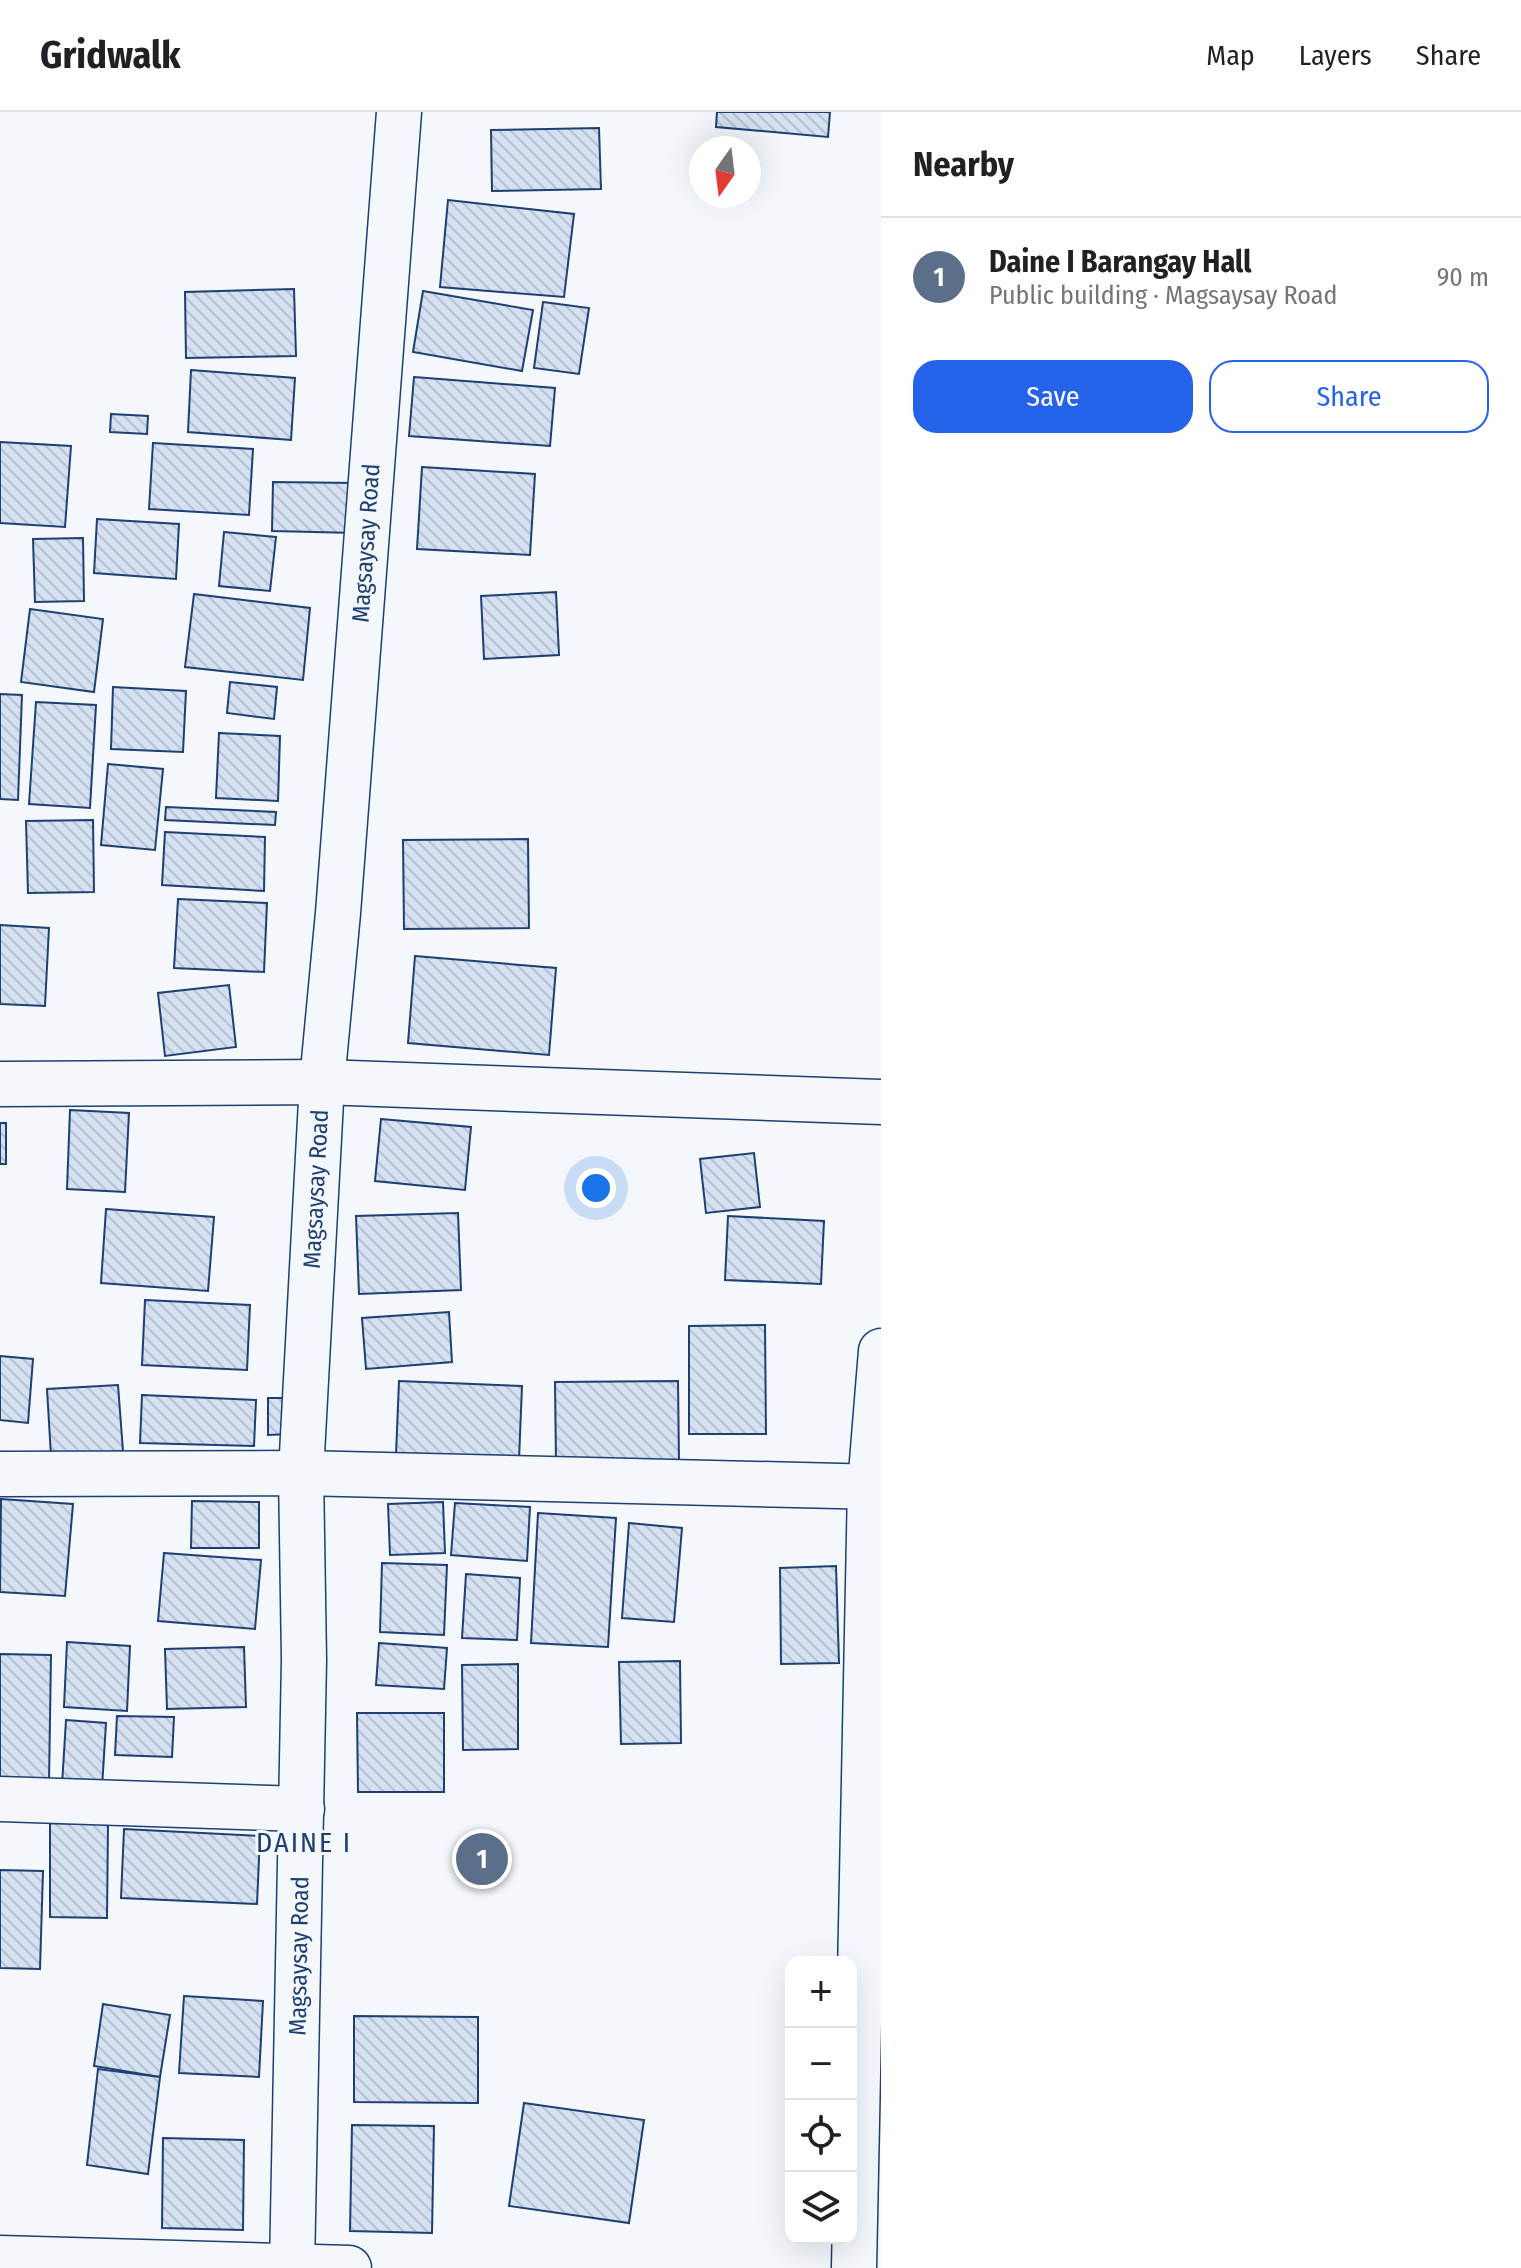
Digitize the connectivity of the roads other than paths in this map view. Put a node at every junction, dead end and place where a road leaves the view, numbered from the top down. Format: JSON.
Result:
{"nodes":[{"id":1,"x":399,"y":112,"type":"edge"},
{"id":2,"x":322,"y":1082,"type":"junction"},
{"id":3,"x":0,"y":1084,"type":"edge"},
{"id":4,"x":881,"y":1102,"type":"edge"},
{"id":5,"x":881,"y":1351,"type":"edge"},
{"id":6,"x":301,"y":1473,"type":"junction"},
{"id":7,"x":0,"y":1474,"type":"edge"},
{"id":8,"x":876,"y":1487,"type":"edge"},
{"id":9,"x":0,"y":1799,"type":"edge"},
{"id":10,"x":302,"y":1809,"type":"junction"},
{"id":11,"x":0,"y":2258,"type":"edge"},
{"id":12,"x":292,"y":2266,"type":"edge"},
{"id":13,"x":349,"y":2268,"type":"edge"},
{"id":14,"x":854,"y":2268,"type":"edge"}],
"edges":[{"from":1,"to":2,"type":"street","name":"Magsaysay Road"},
{"from":2,"to":3,"type":"street"},
{"from":2,"to":4,"type":"street"},
{"from":2,"to":6,"type":"street","name":"Magsaysay Road"},
{"from":5,"to":8,"type":"street"},
{"from":6,"to":7,"type":"street"},
{"from":6,"to":8,"type":"street"},
{"from":6,"to":10,"type":"street","name":"Magsaysay Road"},
{"from":8,"to":14,"type":"street"},
{"from":9,"to":10,"type":"street"},
{"from":10,"to":12,"type":"street","name":"Magsaysay Road"},
{"from":11,"to":12,"type":"street"},
{"from":12,"to":13,"type":"street"}]}
